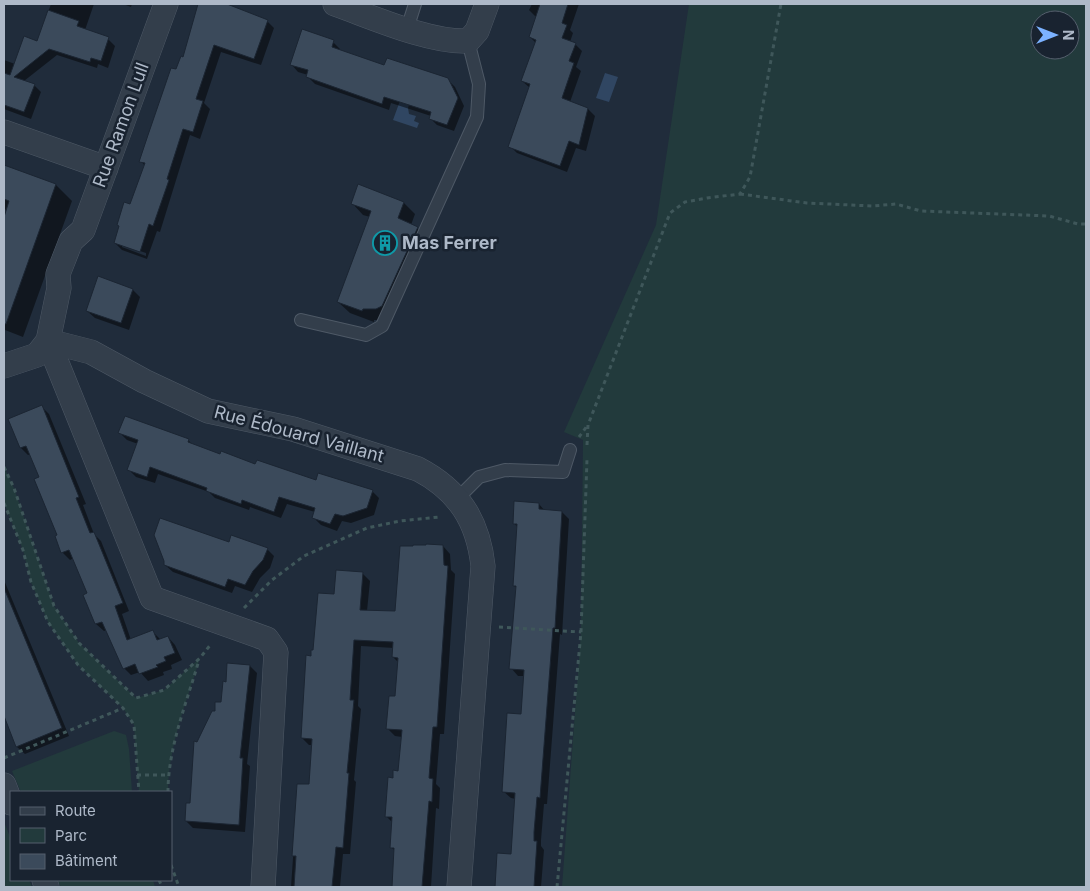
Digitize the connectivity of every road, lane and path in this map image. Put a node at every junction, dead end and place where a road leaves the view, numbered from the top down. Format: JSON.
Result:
{"nodes":[{"id":1,"x":166,"y":4,"type":"edge"},
{"id":2,"x":335,"y":4,"type":"edge"},
{"id":3,"x":415,"y":4,"type":"edge"},
{"id":4,"x":487,"y":4,"type":"edge"},
{"id":5,"x":781,"y":4,"type":"edge"},
{"id":6,"x":407,"y":29,"type":"junction"},
{"id":7,"x":468,"y":41,"type":"junction"},
{"id":8,"x":4,"y":132,"type":"edge"},
{"id":9,"x":106,"y":168,"type":"junction"},
{"id":10,"x":740,"y":194,"type":"junction"},
{"id":11,"x":1086,"y":224,"type":"edge"},
{"id":12,"x":300,"y":320,"type":"dead end"},
{"id":13,"x":48,"y":341,"type":"junction"},
{"id":14,"x":4,"y":366,"type":"edge"},
{"id":15,"x":570,"y":450,"type":"dead end"},
{"id":16,"x":4,"y":467,"type":"edge"},
{"id":17,"x":458,"y":498,"type":"junction"},
{"id":18,"x":4,"y":503,"type":"edge"},
{"id":19,"x":227,"y":625,"type":"junction"},
{"id":20,"x":479,"y":626,"type":"junction"},
{"id":21,"x":581,"y":632,"type":"junction"},
{"id":22,"x":200,"y":658,"type":"junction"},
{"id":23,"x":123,"y":708,"type":"junction"},
{"id":24,"x":4,"y":758,"type":"edge"},
{"id":25,"x":138,"y":775,"type":"junction"},
{"id":26,"x":168,"y":775,"type":"junction"},
{"id":27,"x":4,"y":785,"type":"edge"},
{"id":28,"x":139,"y":791,"type":"edge"},
{"id":29,"x":168,"y":791,"type":"edge"},
{"id":30,"x":10,"y":800,"type":"edge"},
{"id":31,"x":172,"y":867,"type":"edge"},
{"id":32,"x":179,"y":887,"type":"edge"},
{"id":33,"x":263,"y":887,"type":"edge"},
{"id":34,"x":460,"y":887,"type":"edge"},
{"id":35,"x":557,"y":887,"type":"edge"}],
"edges":[{"from":1,"to":9,"type":"street","name":"Rue Ramon Lull"},
{"from":2,"to":6,"type":"street"},
{"from":3,"to":6,"type":"lane"},
{"from":4,"to":7,"type":"street"},
{"from":5,"to":10,"type":"path"},
{"from":6,"to":7,"type":"street"},
{"from":7,"to":12,"type":"lane"},
{"from":8,"to":9,"type":"street"},
{"from":9,"to":13,"type":"street","name":"Rue Ramon Lull"},
{"from":10,"to":11,"type":"path"},
{"from":10,"to":21,"type":"path"},
{"from":13,"to":14,"type":"street"},
{"from":13,"to":17,"type":"street","name":"Rue Édouard Vaillant"},
{"from":13,"to":19,"type":"street"},
{"from":15,"to":17,"type":"lane"},
{"from":16,"to":22,"type":"path"},
{"from":17,"to":19,"type":"path"},
{"from":17,"to":20,"type":"street","name":"Rue Édouard Vaillant"},
{"from":18,"to":23,"type":"path"},
{"from":19,"to":22,"type":"path"},
{"from":19,"to":33,"type":"street"},
{"from":20,"to":21,"type":"path"},
{"from":20,"to":34,"type":"street","name":"Rue Édouard Vaillant"},
{"from":21,"to":35,"type":"path"},
{"from":22,"to":26,"type":"path"},
{"from":23,"to":24,"type":"path"},
{"from":23,"to":25,"type":"path"},
{"from":25,"to":26,"type":"path"},
{"from":25,"to":28,"type":"path"},
{"from":26,"to":29,"type":"path"},
{"from":27,"to":30,"type":"street"},
{"from":31,"to":32,"type":"path"}]}
